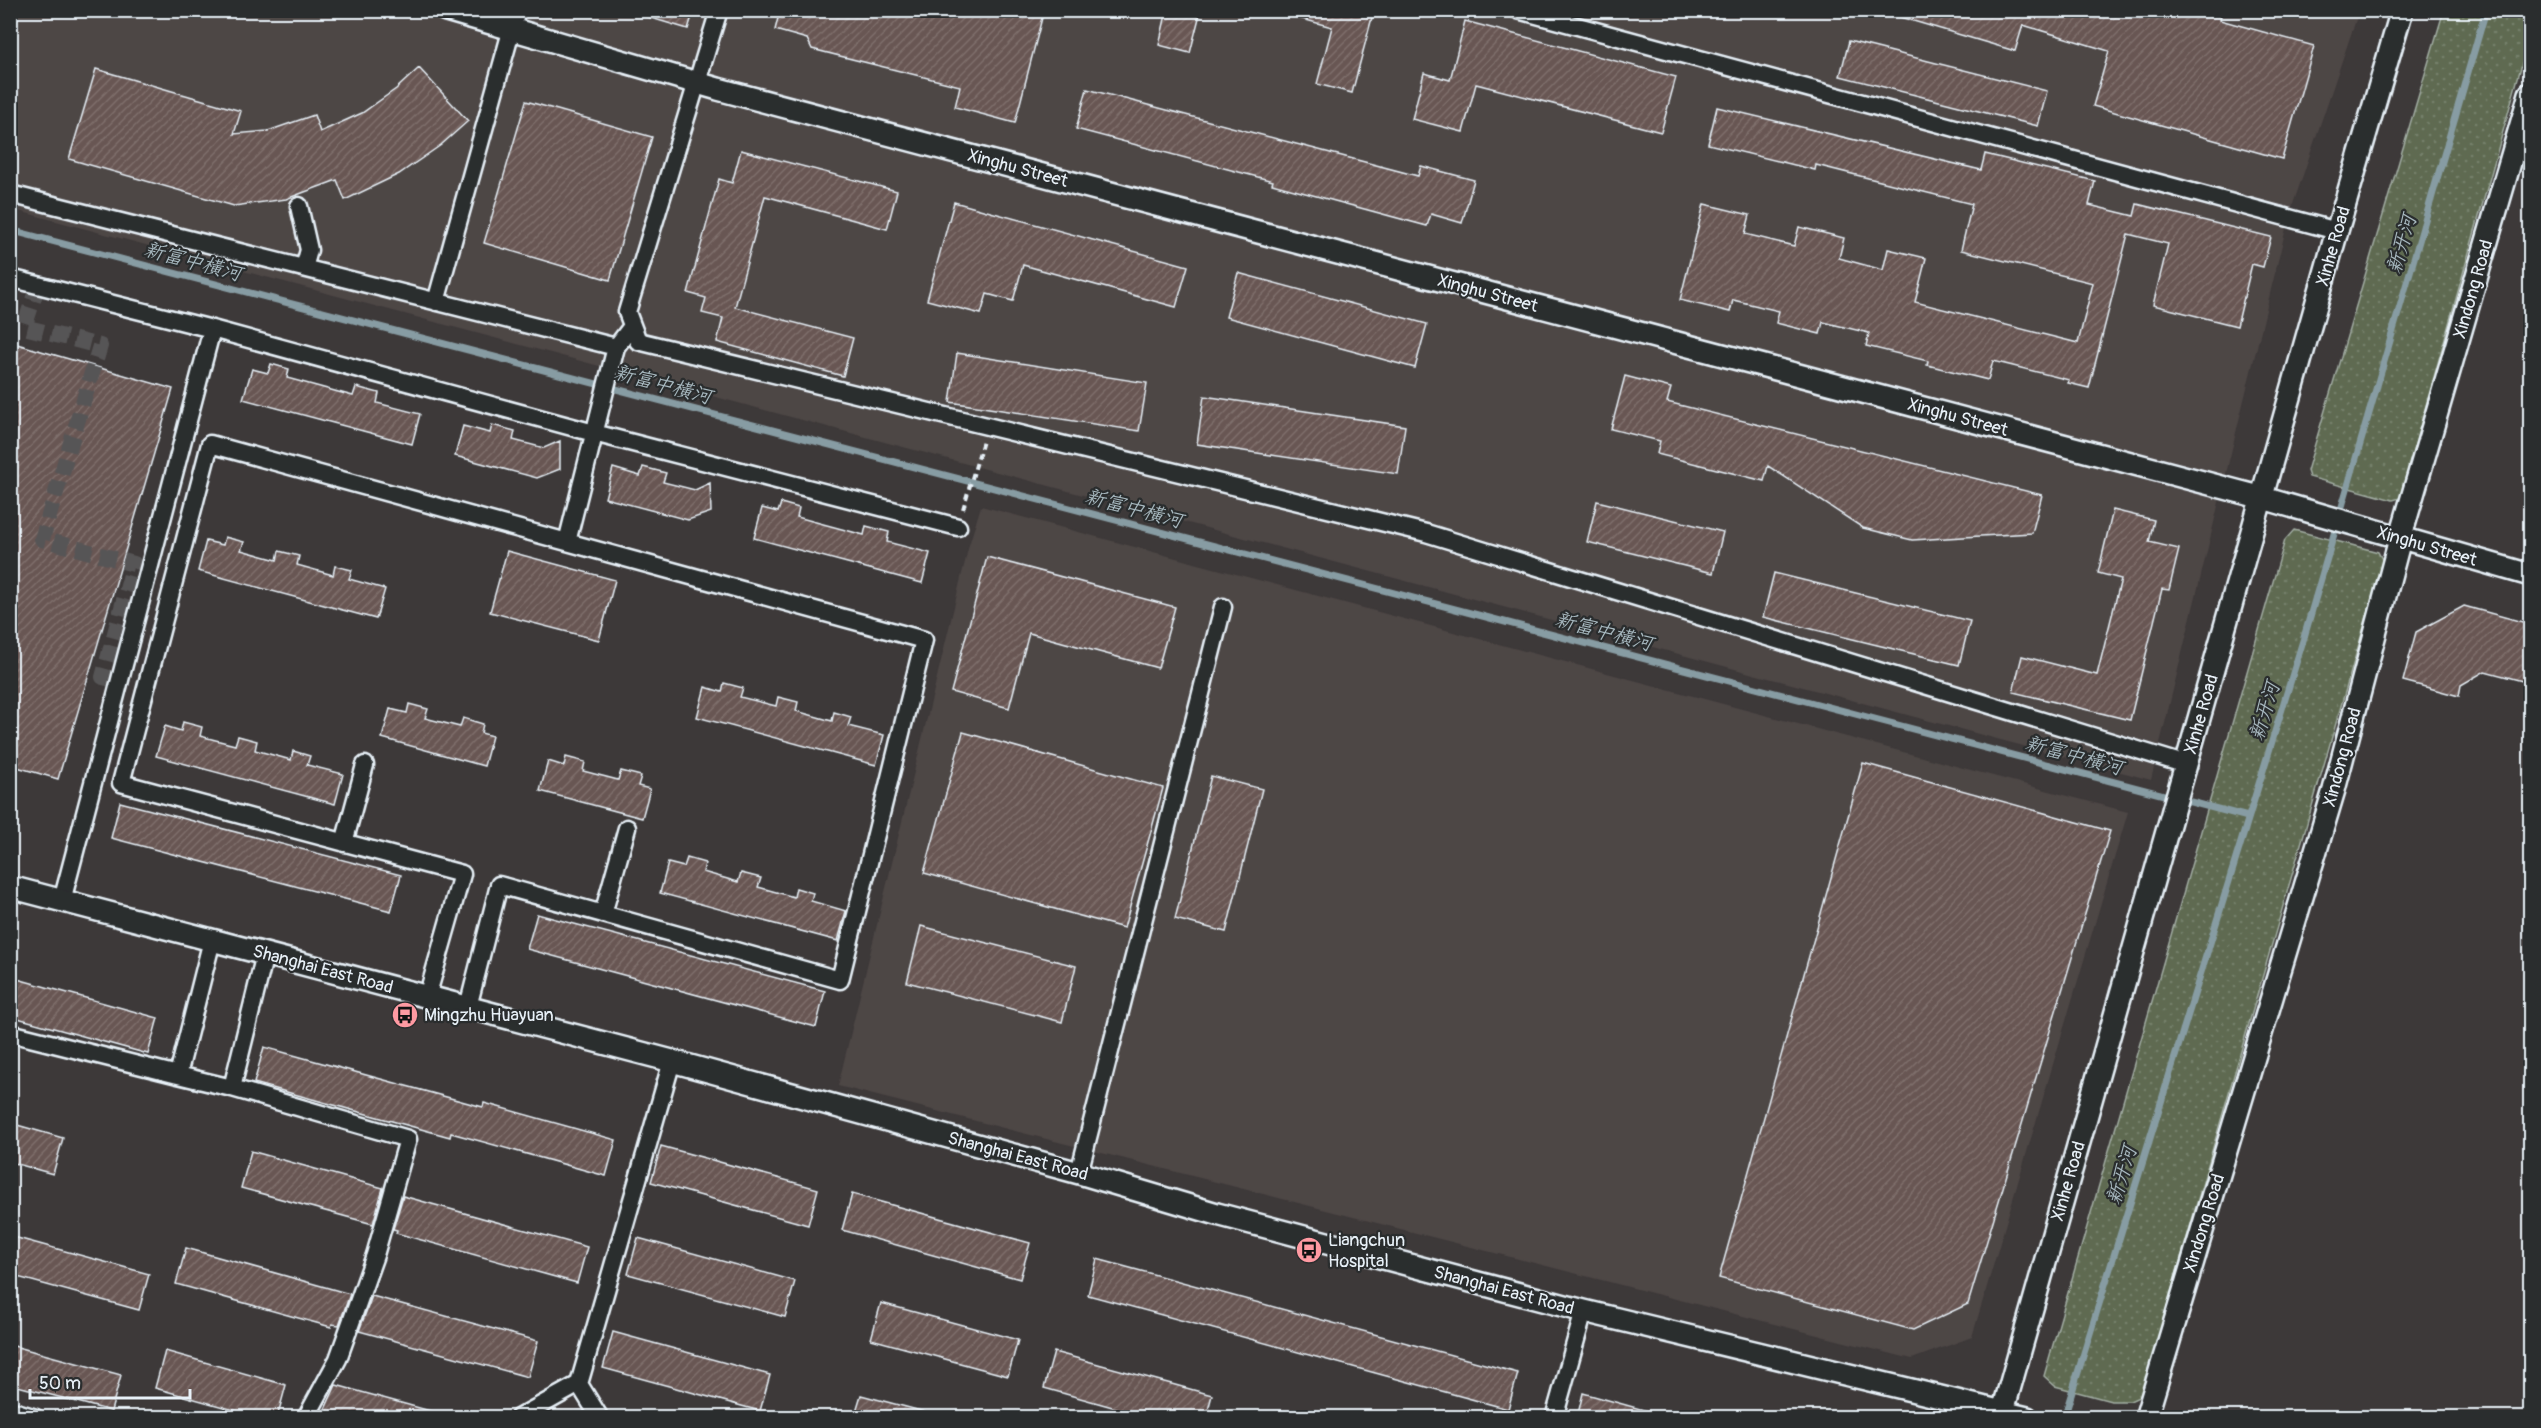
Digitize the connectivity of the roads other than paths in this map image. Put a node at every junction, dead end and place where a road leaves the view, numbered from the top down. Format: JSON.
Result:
{"nodes":[{"id":1,"x":446,"y":10,"type":"edge"},
{"id":2,"x":718,"y":10,"type":"edge"},
{"id":3,"x":1518,"y":10,"type":"edge"},
{"id":4,"x":2402,"y":10,"type":"edge"},
{"id":5,"x":514,"y":20,"type":"edge"},
{"id":6,"x":698,"y":83,"type":"junction"},
{"id":7,"x":2530,"y":94,"type":"edge"},
{"id":8,"x":10,"y":194,"type":"edge"},
{"id":9,"x":299,"y":206,"type":"dead end"},
{"id":10,"x":2337,"y":231,"type":"junction"},
{"id":11,"x":304,"y":268,"type":"junction"},
{"id":12,"x":10,"y":278,"type":"edge"},
{"id":13,"x":436,"y":302,"type":"junction"},
{"id":14,"x":632,"y":326,"type":"junction"},
{"id":15,"x":212,"y":329,"type":"junction"},
{"id":16,"x":615,"y":354,"type":"junction"},
{"id":17,"x":594,"y":433,"type":"junction"},
{"id":18,"x":2263,"y":498,"type":"junction"},
{"id":19,"x":958,"y":526,"type":"dead end"},
{"id":20,"x":2400,"y":539,"type":"junction"},
{"id":21,"x":567,"y":542,"type":"junction"},
{"id":22,"x":2530,"y":575,"type":"edge"},
{"id":23,"x":1223,"y":607,"type":"dead end"},
{"id":24,"x":365,"y":765,"type":"dead end"},
{"id":25,"x":2187,"y":765,"type":"junction"},
{"id":26,"x":627,"y":828,"type":"dead end"},
{"id":27,"x":344,"y":843,"type":"junction"},
{"id":28,"x":10,"y":887,"type":"edge"},
{"id":29,"x":62,"y":901,"type":"junction"},
{"id":30,"x":603,"y":914,"type":"junction"},
{"id":31,"x":212,"y":940,"type":"junction"},
{"id":32,"x":265,"y":954,"type":"junction"},
{"id":33,"x":427,"y":997,"type":"junction"},
{"id":34,"x":468,"y":1007,"type":"junction"},
{"id":35,"x":10,"y":1033,"type":"edge"},
{"id":36,"x":672,"y":1061,"type":"junction"},
{"id":37,"x":178,"y":1075,"type":"junction"},
{"id":38,"x":232,"y":1088,"type":"junction"},
{"id":39,"x":1079,"y":1173,"type":"junction"},
{"id":40,"x":1584,"y":1311,"type":"junction"},
{"id":41,"x":579,"y":1384,"type":"junction"},
{"id":42,"x":10,"y":1410,"type":"edge"},
{"id":43,"x":2002,"y":1414,"type":"edge"},
{"id":44,"x":36,"y":1418,"type":"edge"},
{"id":45,"x":306,"y":1418,"type":"edge"},
{"id":46,"x":518,"y":1418,"type":"edge"},
{"id":47,"x":600,"y":1418,"type":"edge"},
{"id":48,"x":1554,"y":1418,"type":"edge"},
{"id":49,"x":2027,"y":1418,"type":"edge"},
{"id":50,"x":2146,"y":1418,"type":"edge"}],
"edges":[{"from":1,"to":5,"type":"street","name":"Xinghu Street"},
{"from":2,"to":6,"type":"street"},
{"from":3,"to":10,"type":"street"},
{"from":4,"to":10,"type":"street","name":"Xinhe Road"},
{"from":5,"to":6,"type":"street","name":"Xinghu Street"},
{"from":5,"to":13,"type":"street"},
{"from":6,"to":14,"type":"street"},
{"from":6,"to":18,"type":"street","name":"Xinghu Street"},
{"from":7,"to":20,"type":"street","name":"Xindong Road"},
{"from":8,"to":11,"type":"street"},
{"from":9,"to":11,"type":"street"},
{"from":10,"to":18,"type":"street","name":"Xinhe Road"},
{"from":11,"to":13,"type":"street"},
{"from":12,"to":15,"type":"street"},
{"from":13,"to":16,"type":"street"},
{"from":14,"to":16,"type":"street"},
{"from":14,"to":25,"type":"street"},
{"from":15,"to":17,"type":"street"},
{"from":15,"to":29,"type":"street"},
{"from":16,"to":17,"type":"street"},
{"from":17,"to":19,"type":"street"},
{"from":17,"to":21,"type":"street"},
{"from":18,"to":20,"type":"street","name":"Xinghu Street"},
{"from":18,"to":25,"type":"street","name":"Xinhe Road"},
{"from":20,"to":22,"type":"street","name":"Xinghu Street"},
{"from":20,"to":50,"type":"street","name":"Xindong Road"},
{"from":21,"to":27,"type":"street"},
{"from":21,"to":30,"type":"street"},
{"from":23,"to":39,"type":"street"},
{"from":24,"to":27,"type":"street"},
{"from":25,"to":43,"type":"street","name":"Xinhe Road"},
{"from":26,"to":30,"type":"street"},
{"from":27,"to":33,"type":"street"},
{"from":28,"to":29,"type":"street","name":"Shanghai East Road"},
{"from":29,"to":31,"type":"street","name":"Shanghai East Road"},
{"from":30,"to":34,"type":"street"},
{"from":31,"to":32,"type":"street","name":"Shanghai East Road"},
{"from":31,"to":37,"type":"street"},
{"from":32,"to":33,"type":"street","name":"Shanghai East Road"},
{"from":32,"to":38,"type":"street"},
{"from":33,"to":34,"type":"street","name":"Shanghai East Road"},
{"from":34,"to":36,"type":"street","name":"Shanghai East Road"},
{"from":35,"to":37,"type":"street"},
{"from":36,"to":39,"type":"street","name":"Shanghai East Road"},
{"from":36,"to":41,"type":"street"},
{"from":37,"to":38,"type":"street"},
{"from":38,"to":45,"type":"street"},
{"from":39,"to":40,"type":"street","name":"Shanghai East Road"},
{"from":40,"to":43,"type":"street","name":"Shanghai East Road"},
{"from":40,"to":48,"type":"street"},
{"from":41,"to":46,"type":"street"},
{"from":41,"to":47,"type":"street"},
{"from":42,"to":44,"type":"street"},
{"from":43,"to":49,"type":"street","name":"Shanghai East Road"}]}
